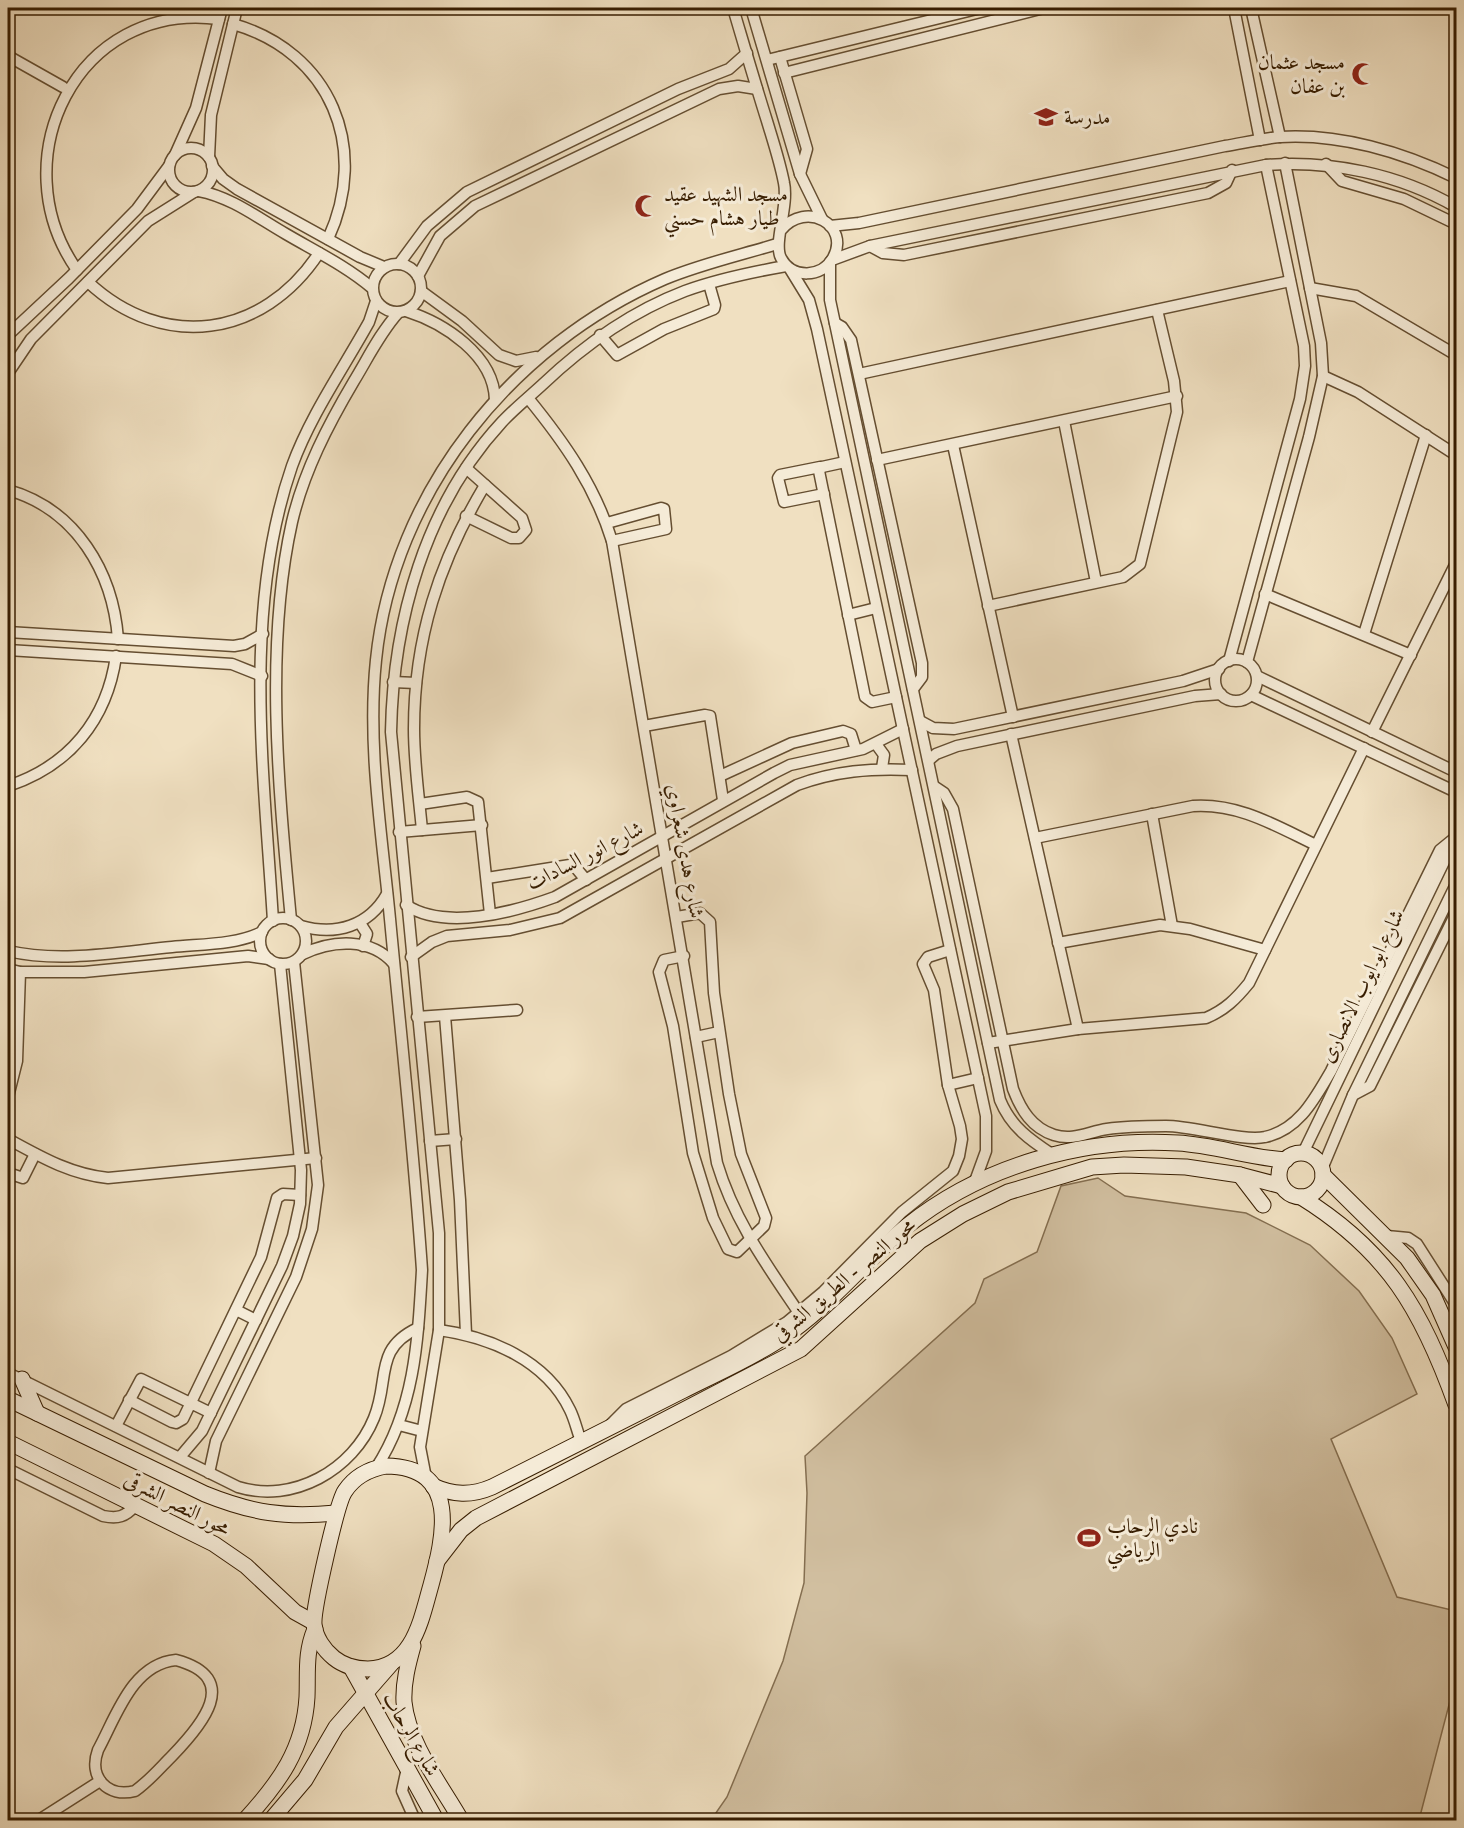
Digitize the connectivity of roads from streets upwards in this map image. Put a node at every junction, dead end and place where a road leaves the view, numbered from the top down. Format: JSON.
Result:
{"nodes":[{"id":1,"x":237,"y":8,"type":"edge"},
{"id":2,"x":733,"y":8,"type":"edge"},
{"id":3,"x":981,"y":8,"type":"edge"},
{"id":4,"x":1044,"y":8,"type":"edge"},
{"id":5,"x":1234,"y":8,"type":"edge"},
{"id":6,"x":1251,"y":8,"type":"edge"},
{"id":7,"x":756,"y":10,"type":"edge"},
{"id":8,"x":221,"y":13,"type":"edge"},
{"id":9,"x":233,"y":24,"type":"junction"},
{"id":10,"x":747,"y":53,"type":"junction"},
{"id":11,"x":8,"y":56,"type":"edge"},
{"id":12,"x":780,"y":57,"type":"junction"},
{"id":13,"x":767,"y":60,"type":"junction"},
{"id":14,"x":784,"y":73,"type":"junction"},
{"id":15,"x":63,"y":87,"type":"junction"},
{"id":16,"x":757,"y":89,"type":"junction"},
{"id":17,"x":1280,"y":137,"type":"junction"},
{"id":18,"x":1260,"y":140,"type":"junction"},
{"id":19,"x":175,"y":155,"type":"junction"},
{"id":20,"x":211,"y":161,"type":"junction"},
{"id":21,"x":1285,"y":163,"type":"junction"},
{"id":22,"x":1326,"y":164,"type":"junction"},
{"id":23,"x":1266,"y":165,"type":"junction"},
{"id":24,"x":169,"y":166,"type":"junction"},
{"id":25,"x":1232,"y":170,"type":"junction"},
{"id":26,"x":800,"y":174,"type":"junction"},
{"id":27,"x":1456,"y":178,"type":"edge"},
{"id":28,"x":196,"y":191,"type":"junction"},
{"id":29,"x":1456,"y":207,"type":"edge"},
{"id":30,"x":826,"y":223,"type":"junction"},
{"id":31,"x":1456,"y":224,"type":"edge"},
{"id":32,"x":781,"y":230,"type":"junction"},
{"id":33,"x":328,"y":239,"type":"junction"},
{"id":34,"x":777,"y":244,"type":"junction"},
{"id":35,"x":870,"y":246,"type":"junction"},
{"id":36,"x":319,"y":253,"type":"junction"},
{"id":37,"x":831,"y":261,"type":"junction"},
{"id":38,"x":399,"y":264,"type":"junction"},
{"id":39,"x":384,"y":267,"type":"junction"},
{"id":40,"x":788,"y":267,"type":"junction"},
{"id":41,"x":77,"y":270,"type":"junction"},
{"id":42,"x":418,"y":276,"type":"junction"},
{"id":43,"x":88,"y":282,"type":"junction"},
{"id":44,"x":1290,"y":282,"type":"junction"},
{"id":45,"x":709,"y":284,"type":"junction"},
{"id":46,"x":372,"y":288,"type":"junction"},
{"id":47,"x":1310,"y":288,"type":"junction"},
{"id":48,"x":421,"y":291,"type":"junction"},
{"id":49,"x":376,"y":301,"type":"junction"},
{"id":50,"x":1157,"y":310,"type":"junction"},
{"id":51,"x":402,"y":312,"type":"junction"},
{"id":52,"x":835,"y":323,"type":"junction"},
{"id":53,"x":8,"y":335,"type":"edge"},
{"id":54,"x":600,"y":335,"type":"junction"},
{"id":55,"x":542,"y":354,"type":"junction"},
{"id":56,"x":1456,"y":355,"type":"edge"},
{"id":57,"x":8,"y":358,"type":"edge"},
{"id":58,"x":8,"y":373,"type":"edge"},
{"id":59,"x":859,"y":374,"type":"junction"},
{"id":60,"x":1323,"y":376,"type":"junction"},
{"id":61,"x":1177,"y":396,"type":"junction"},
{"id":62,"x":528,"y":398,"type":"junction"},
{"id":63,"x":495,"y":400,"type":"junction"},
{"id":64,"x":1064,"y":421,"type":"junction"},
{"id":65,"x":1426,"y":435,"type":"junction"},
{"id":66,"x":952,"y":445,"type":"junction"},
{"id":67,"x":1456,"y":455,"type":"edge"},
{"id":68,"x":878,"y":460,"type":"junction"},
{"id":69,"x":845,"y":462,"type":"junction"},
{"id":70,"x":820,"y":467,"type":"junction"},
{"id":71,"x":466,"y":468,"type":"junction"},
{"id":72,"x":485,"y":485,"type":"junction"},
{"id":73,"x":8,"y":490,"type":"edge"},
{"id":74,"x":824,"y":494,"type":"junction"},
{"id":75,"x":466,"y":516,"type":"junction"},
{"id":76,"x":606,"y":523,"type":"junction"},
{"id":77,"x":612,"y":542,"type":"junction"},
{"id":78,"x":1456,"y":562,"type":"edge"},
{"id":79,"x":1096,"y":582,"type":"junction"},
{"id":80,"x":1265,"y":594,"type":"junction"},
{"id":81,"x":988,"y":606,"type":"junction"},
{"id":82,"x":876,"y":608,"type":"junction"},
{"id":83,"x":848,"y":615,"type":"junction"},
{"id":84,"x":8,"y":632,"type":"edge"},
{"id":85,"x":263,"y":634,"type":"junction"},
{"id":86,"x":1364,"y":634,"type":"junction"},
{"id":87,"x":118,"y":639,"type":"junction"},
{"id":88,"x":8,"y":650,"type":"edge"},
{"id":89,"x":1411,"y":655,"type":"junction"},
{"id":90,"x":116,"y":656,"type":"junction"},
{"id":91,"x":1229,"y":661,"type":"junction"},
{"id":92,"x":1246,"y":662,"type":"junction"},
{"id":93,"x":1219,"y":669,"type":"junction"},
{"id":94,"x":262,"y":676,"type":"junction"},
{"id":95,"x":1257,"y":676,"type":"junction"},
{"id":96,"x":393,"y":682,"type":"junction"},
{"id":97,"x":416,"y":683,"type":"junction"},
{"id":98,"x":913,"y":689,"type":"junction"},
{"id":99,"x":1221,"y":694,"type":"junction"},
{"id":100,"x":1251,"y":695,"type":"junction"},
{"id":101,"x":896,"y":697,"type":"junction"},
{"id":102,"x":1013,"y":717,"type":"junction"},
{"id":103,"x":920,"y":721,"type":"junction"},
{"id":104,"x":644,"y":726,"type":"junction"},
{"id":105,"x":903,"y":729,"type":"junction"},
{"id":106,"x":1372,"y":732,"type":"junction"},
{"id":107,"x":1011,"y":734,"type":"junction"},
{"id":108,"x":876,"y":744,"type":"junction"},
{"id":109,"x":1364,"y":748,"type":"junction"},
{"id":110,"x":856,"y":750,"type":"junction"},
{"id":111,"x":392,"y":757,"type":"junction"},
{"id":112,"x":374,"y":760,"type":"junction"},
{"id":113,"x":929,"y":760,"type":"junction"},
{"id":114,"x":882,"y":768,"type":"junction"},
{"id":115,"x":912,"y":770,"type":"junction"},
{"id":116,"x":1456,"y":772,"type":"edge"},
{"id":117,"x":720,"y":776,"type":"junction"},
{"id":118,"x":8,"y":786,"type":"edge"},
{"id":119,"x":935,"y":787,"type":"junction"},
{"id":120,"x":1456,"y":792,"type":"edge"},
{"id":121,"x":723,"y":800,"type":"junction"},
{"id":122,"x":420,"y":804,"type":"junction"},
{"id":123,"x":1152,"y":814,"type":"junction"},
{"id":124,"x":482,"y":825,"type":"junction"},
{"id":125,"x":422,"y":830,"type":"junction"},
{"id":126,"x":399,"y":832,"type":"junction"},
{"id":127,"x":1456,"y":837,"type":"edge"},
{"id":128,"x":663,"y":838,"type":"junction"},
{"id":129,"x":1035,"y":838,"type":"junction"},
{"id":130,"x":1316,"y":845,"type":"junction"},
{"id":131,"x":667,"y":857,"type":"junction"},
{"id":132,"x":487,"y":878,"type":"junction"},
{"id":133,"x":586,"y":880,"type":"junction"},
{"id":134,"x":1456,"y":884,"type":"edge"},
{"id":135,"x":387,"y":893,"type":"junction"},
{"id":136,"x":406,"y":905,"type":"junction"},
{"id":137,"x":531,"y":906,"type":"junction"},
{"id":138,"x":1456,"y":913,"type":"edge"},
{"id":139,"x":490,"y":914,"type":"junction"},
{"id":140,"x":677,"y":916,"type":"junction"},
{"id":141,"x":291,"y":920,"type":"junction"},
{"id":142,"x":273,"y":921,"type":"junction"},
{"id":143,"x":360,"y":923,"type":"junction"},
{"id":144,"x":538,"y":925,"type":"junction"},
{"id":145,"x":301,"y":926,"type":"junction"},
{"id":146,"x":1172,"y":926,"type":"junction"},
{"id":147,"x":262,"y":932,"type":"junction"},
{"id":148,"x":1058,"y":943,"type":"junction"},
{"id":149,"x":363,"y":946,"type":"junction"},
{"id":150,"x":950,"y":950,"type":"junction"},
{"id":151,"x":1265,"y":950,"type":"junction"},
{"id":152,"x":8,"y":951,"type":"edge"},
{"id":153,"x":303,"y":954,"type":"junction"},
{"id":154,"x":684,"y":956,"type":"junction"},
{"id":155,"x":411,"y":957,"type":"junction"},
{"id":156,"x":269,"y":959,"type":"junction"},
{"id":157,"x":294,"y":962,"type":"junction"},
{"id":158,"x":280,"y":964,"type":"junction"},
{"id":159,"x":394,"y":964,"type":"junction"},
{"id":160,"x":8,"y":969,"type":"edge"},
{"id":161,"x":20,"y":972,"type":"junction"},
{"id":162,"x":13,"y":998,"type":"edge"},
{"id":163,"x":979,"y":1004,"type":"junction"},
{"id":164,"x":517,"y":1010,"type":"dead end"},
{"id":165,"x":963,"y":1011,"type":"junction"},
{"id":166,"x":445,"y":1016,"type":"junction"},
{"id":167,"x":417,"y":1017,"type":"junction"},
{"id":168,"x":1078,"y":1029,"type":"junction"},
{"id":169,"x":719,"y":1032,"type":"junction"},
{"id":170,"x":696,"y":1037,"type":"junction"},
{"id":171,"x":1004,"y":1040,"type":"junction"},
{"id":172,"x":988,"y":1043,"type":"junction"},
{"id":173,"x":1335,"y":1074,"type":"junction"},
{"id":174,"x":978,"y":1078,"type":"junction"},
{"id":175,"x":948,"y":1085,"type":"junction"},
{"id":176,"x":1353,"y":1095,"type":"junction"},
{"id":177,"x":8,"y":1097,"type":"edge"},
{"id":178,"x":1000,"y":1100,"type":"junction"},
{"id":179,"x":984,"y":1105,"type":"junction"},
{"id":180,"x":707,"y":1107,"type":"junction"},
{"id":181,"x":686,"y":1111,"type":"junction"},
{"id":182,"x":8,"y":1139,"type":"edge"},
{"id":183,"x":456,"y":1139,"type":"junction"},
{"id":184,"x":430,"y":1141,"type":"junction"},
{"id":185,"x":1303,"y":1153,"type":"junction"},
{"id":186,"x":35,"y":1154,"type":"junction"},
{"id":187,"x":1053,"y":1155,"type":"junction"},
{"id":188,"x":316,"y":1158,"type":"junction"},
{"id":189,"x":300,"y":1159,"type":"junction"},
{"id":190,"x":1286,"y":1160,"type":"junction"},
{"id":191,"x":1323,"y":1172,"type":"junction"},
{"id":192,"x":8,"y":1173,"type":"edge"},
{"id":193,"x":1240,"y":1175,"type":"junction"},
{"id":194,"x":974,"y":1184,"type":"junction"},
{"id":195,"x":1282,"y":1186,"type":"junction"},
{"id":196,"x":300,"y":1195,"type":"junction"},
{"id":197,"x":1301,"y":1197,"type":"junction"},
{"id":198,"x":1263,"y":1205,"type":"dead end"},
{"id":199,"x":1388,"y":1236,"type":"junction"},
{"id":200,"x":884,"y":1238,"type":"junction"},
{"id":201,"x":750,"y":1241,"type":"junction"},
{"id":202,"x":1456,"y":1305,"type":"edge"},
{"id":203,"x":236,"y":1310,"type":"junction"},
{"id":204,"x":799,"y":1313,"type":"junction"},
{"id":205,"x":1456,"y":1314,"type":"edge"},
{"id":206,"x":256,"y":1320,"type":"junction"},
{"id":207,"x":418,"y":1328,"type":"junction"},
{"id":208,"x":439,"y":1330,"type":"junction"},
{"id":209,"x":1450,"y":1331,"type":"junction"},
{"id":210,"x":466,"y":1334,"type":"junction"},
{"id":211,"x":1456,"y":1347,"type":"edge"},
{"id":212,"x":14,"y":1376,"type":"edge"},
{"id":213,"x":8,"y":1399,"type":"edge"},
{"id":214,"x":129,"y":1400,"type":"junction"},
{"id":215,"x":192,"y":1402,"type":"junction"},
{"id":216,"x":1456,"y":1405,"type":"edge"},
{"id":217,"x":37,"y":1413,"type":"junction"},
{"id":218,"x":211,"y":1413,"type":"junction"},
{"id":219,"x":399,"y":1425,"type":"junction"},
{"id":220,"x":116,"y":1426,"type":"junction"},
{"id":221,"x":608,"y":1428,"type":"junction"},
{"id":222,"x":422,"y":1431,"type":"junction"},
{"id":223,"x":581,"y":1441,"type":"junction"},
{"id":224,"x":8,"y":1442,"type":"edge"},
{"id":225,"x":562,"y":1451,"type":"junction"},
{"id":226,"x":180,"y":1458,"type":"junction"},
{"id":227,"x":376,"y":1468,"type":"junction"},
{"id":228,"x":8,"y":1469,"type":"edge"},
{"id":229,"x":571,"y":1469,"type":"junction"},
{"id":230,"x":209,"y":1473,"type":"junction"},
{"id":231,"x":429,"y":1482,"type":"junction"},
{"id":232,"x":136,"y":1505,"type":"junction"},
{"id":233,"x":336,"y":1513,"type":"junction"},
{"id":234,"x":437,"y":1561,"type":"junction"},
{"id":235,"x":314,"y":1626,"type":"junction"},
{"id":236,"x":417,"y":1631,"type":"junction"},
{"id":237,"x":392,"y":1664,"type":"junction"},
{"id":238,"x":351,"y":1667,"type":"junction"},
{"id":239,"x":365,"y":1695,"type":"junction"},
{"id":240,"x":407,"y":1768,"type":"junction"},
{"id":241,"x":434,"y":1774,"type":"junction"},
{"id":242,"x":100,"y":1781,"type":"junction"},
{"id":243,"x":416,"y":1784,"type":"junction"},
{"id":244,"x":8,"y":1815,"type":"edge"},
{"id":245,"x":15,"y":1821,"type":"edge"},
{"id":246,"x":39,"y":1821,"type":"edge"},
{"id":247,"x":245,"y":1821,"type":"edge"},
{"id":248,"x":271,"y":1821,"type":"edge"},
{"id":249,"x":415,"y":1821,"type":"edge"},
{"id":250,"x":436,"y":1821,"type":"edge"},
{"id":251,"x":461,"y":1821,"type":"edge"}],
"edges":[{"from":1,"to":9,"type":"street"},
{"from":2,"to":10,"type":"street"},
{"from":3,"to":12,"type":"street"},
{"from":4,"to":14,"type":"street"},
{"from":5,"to":18,"type":"street"},
{"from":6,"to":17,"type":"street"},
{"from":7,"to":13,"type":"street"},
{"from":8,"to":15,"type":"street"},
{"from":8,"to":19,"type":"street"},
{"from":9,"to":20,"type":"street"},
{"from":9,"to":33,"type":"street"},
{"from":10,"to":16,"type":"street"},
{"from":10,"to":38,"type":"street"},
{"from":11,"to":15,"type":"street"},
{"from":12,"to":13,"type":"street"},
{"from":12,"to":14,"type":"street"},
{"from":13,"to":26,"type":"street"},
{"from":14,"to":26,"type":"street"},
{"from":15,"to":41,"type":"street"},
{"from":16,"to":32,"type":"street"},
{"from":16,"to":42,"type":"street"},
{"from":17,"to":18,"type":"street"},
{"from":17,"to":27,"type":"street"},
{"from":18,"to":30,"type":"street"},
{"from":19,"to":20,"type":"street"},
{"from":19,"to":24,"type":"street"},
{"from":20,"to":28,"type":"street"},
{"from":20,"to":33,"type":"street"},
{"from":21,"to":22,"type":"street"},
{"from":21,"to":23,"type":"street"},
{"from":21,"to":47,"type":"street"},
{"from":22,"to":29,"type":"street"},
{"from":22,"to":31,"type":"street"},
{"from":23,"to":25,"type":"street"},
{"from":23,"to":44,"type":"street"},
{"from":24,"to":28,"type":"street"},
{"from":24,"to":41,"type":"street"},
{"from":25,"to":35,"type":"street"},
{"from":25,"to":35,"type":"street"},
{"from":26,"to":30,"type":"street"},
{"from":28,"to":36,"type":"street"},
{"from":28,"to":43,"type":"street"},
{"from":30,"to":32,"type":"street"},
{"from":30,"to":37,"type":"street"},
{"from":32,"to":34,"type":"street"},
{"from":33,"to":39,"type":"street"},
{"from":34,"to":40,"type":"street"},
{"from":34,"to":55,"type":"street"},
{"from":35,"to":37,"type":"street"},
{"from":36,"to":43,"type":"street"},
{"from":36,"to":46,"type":"street"},
{"from":37,"to":40,"type":"street"},
{"from":37,"to":52,"type":"street"},
{"from":38,"to":39,"type":"street"},
{"from":38,"to":42,"type":"street"},
{"from":39,"to":46,"type":"street"},
{"from":40,"to":45,"type":"street"},
{"from":40,"to":69,"type":"street"},
{"from":41,"to":53,"type":"street"},
{"from":42,"to":48,"type":"street"},
{"from":43,"to":58,"type":"street"},
{"from":44,"to":50,"type":"street"},
{"from":44,"to":91,"type":"street"},
{"from":45,"to":54,"type":"street"},
{"from":45,"to":54,"type":"street"},
{"from":46,"to":49,"type":"street"},
{"from":47,"to":56,"type":"street"},
{"from":47,"to":60,"type":"street"},
{"from":48,"to":51,"type":"street"},
{"from":48,"to":55,"type":"street"},
{"from":49,"to":51,"type":"street"},
{"from":49,"to":85,"type":"street"},
{"from":50,"to":59,"type":"street"},
{"from":50,"to":61,"type":"street"},
{"from":51,"to":63,"type":"street"},
{"from":51,"to":141,"type":"street"},
{"from":52,"to":59,"type":"street"},
{"from":52,"to":98,"type":"street"},
{"from":54,"to":62,"type":"street"},
{"from":55,"to":63,"type":"street"},
{"from":57,"to":58,"type":"street"},
{"from":59,"to":68,"type":"street"},
{"from":60,"to":65,"type":"street"},
{"from":60,"to":80,"type":"street"},
{"from":61,"to":64,"type":"street"},
{"from":61,"to":79,"type":"street"},
{"from":62,"to":71,"type":"street"},
{"from":62,"to":76,"type":"street","name":"شارع هدى شعراوي"},
{"from":63,"to":112,"type":"street"},
{"from":64,"to":66,"type":"street"},
{"from":64,"to":79,"type":"street"},
{"from":65,"to":67,"type":"street"},
{"from":65,"to":86,"type":"street"},
{"from":66,"to":68,"type":"street"},
{"from":66,"to":81,"type":"street"},
{"from":68,"to":98,"type":"street"},
{"from":69,"to":70,"type":"street"},
{"from":69,"to":82,"type":"street"},
{"from":70,"to":74,"type":"street"},
{"from":70,"to":74,"type":"street"},
{"from":71,"to":72,"type":"street"},
{"from":71,"to":96,"type":"street"},
{"from":72,"to":75,"type":"street"},
{"from":72,"to":75,"type":"street"},
{"from":73,"to":87,"type":"street"},
{"from":74,"to":83,"type":"street"},
{"from":75,"to":97,"type":"street"},
{"from":76,"to":77,"type":"street","name":"شارع هدى شعراوي"},
{"from":76,"to":77,"type":"street"},
{"from":77,"to":104,"type":"street","name":"شارع هدى شعراوي"},
{"from":78,"to":89,"type":"street"},
{"from":79,"to":81,"type":"street"},
{"from":80,"to":86,"type":"street"},
{"from":80,"to":92,"type":"street"},
{"from":81,"to":102,"type":"street"},
{"from":82,"to":83,"type":"street"},
{"from":82,"to":101,"type":"street"},
{"from":83,"to":101,"type":"street"},
{"from":84,"to":87,"type":"street"},
{"from":85,"to":87,"type":"street"},
{"from":85,"to":94,"type":"street"},
{"from":86,"to":89,"type":"street"},
{"from":88,"to":90,"type":"street"},
{"from":89,"to":106,"type":"street"},
{"from":90,"to":94,"type":"street"},
{"from":90,"to":118,"type":"street"},
{"from":91,"to":92,"type":"street"},
{"from":91,"to":93,"type":"street"},
{"from":92,"to":95,"type":"street"},
{"from":93,"to":99,"type":"street"},
{"from":93,"to":102,"type":"street"},
{"from":94,"to":142,"type":"street"},
{"from":95,"to":100,"type":"street"},
{"from":95,"to":106,"type":"street"},
{"from":96,"to":97,"type":"street"},
{"from":96,"to":111,"type":"street"},
{"from":97,"to":122,"type":"street"},
{"from":98,"to":103,"type":"street"},
{"from":99,"to":100,"type":"street"},
{"from":99,"to":107,"type":"street"},
{"from":100,"to":109,"type":"street"},
{"from":101,"to":105,"type":"street"},
{"from":102,"to":103,"type":"street"},
{"from":103,"to":113,"type":"street"},
{"from":104,"to":117,"type":"street"},
{"from":104,"to":128,"type":"street","name":"شارع هدى شعراوي"},
{"from":105,"to":108,"type":"street","name":"شارع انور السادات"},
{"from":105,"to":115,"type":"street"},
{"from":106,"to":116,"type":"street"},
{"from":107,"to":113,"type":"street"},
{"from":107,"to":129,"type":"street"},
{"from":108,"to":110,"type":"street","name":"شارع انور السادات"},
{"from":108,"to":114,"type":"street"},
{"from":109,"to":120,"type":"street"},
{"from":109,"to":130,"type":"street"},
{"from":110,"to":117,"type":"street"},
{"from":110,"to":121,"type":"street","name":"شارع انور السادات"},
{"from":111,"to":112,"type":"street"},
{"from":111,"to":126,"type":"street"},
{"from":112,"to":135,"type":"street"},
{"from":113,"to":119,"type":"street"},
{"from":114,"to":115,"type":"street","name":"شارع انور السادات"},
{"from":114,"to":131,"type":"street","name":"شارع انور السادات"},
{"from":115,"to":150,"type":"street"},
{"from":117,"to":121,"type":"street"},
{"from":119,"to":163,"type":"street"},
{"from":119,"to":171,"type":"street"},
{"from":121,"to":128,"type":"street","name":"شارع انور السادات"},
{"from":122,"to":124,"type":"street"},
{"from":122,"to":125,"type":"street"},
{"from":123,"to":129,"type":"street"},
{"from":123,"to":130,"type":"street"},
{"from":123,"to":146,"type":"street"},
{"from":124,"to":125,"type":"street"},
{"from":124,"to":132,"type":"street"},
{"from":125,"to":126,"type":"street"},
{"from":126,"to":136,"type":"street"},
{"from":127,"to":173,"type":"street","name":"شارع ابو ايوب الانصارى"},
{"from":128,"to":131,"type":"street","name":"شارع هدى شعراوي"},
{"from":128,"to":133,"type":"street","name":"شارع انور السادات"},
{"from":129,"to":148,"type":"street"},
{"from":130,"to":151,"type":"street"},
{"from":131,"to":140,"type":"street","name":"شارع هدى شعراوي"},
{"from":131,"to":144,"type":"street","name":"شارع انور السادات"},
{"from":132,"to":133,"type":"street"},
{"from":132,"to":139,"type":"street"},
{"from":133,"to":137,"type":"street","name":"شارع انور السادات"},
{"from":134,"to":176,"type":"street","name":"شارع ابو ايوب الانصارى"},
{"from":135,"to":143,"type":"street"},
{"from":135,"to":159,"type":"street"},
{"from":136,"to":139,"type":"street","name":"شارع انور السادات"},
{"from":136,"to":155,"type":"street"},
{"from":137,"to":139,"type":"street","name":"شارع انور السادات"},
{"from":137,"to":144,"type":"street"},
{"from":138,"to":176,"type":"street"},
{"from":140,"to":154,"type":"street","name":"شارع هدى شعراوي"},
{"from":140,"to":169,"type":"street"},
{"from":141,"to":142,"type":"street"},
{"from":141,"to":145,"type":"street"},
{"from":142,"to":147,"type":"street"},
{"from":143,"to":145,"type":"street"},
{"from":143,"to":149,"type":"street"},
{"from":144,"to":155,"type":"street","name":"شارع انور السادات"},
{"from":145,"to":153,"type":"street"},
{"from":146,"to":148,"type":"street"},
{"from":146,"to":151,"type":"street"},
{"from":147,"to":152,"type":"street"},
{"from":147,"to":156,"type":"street"},
{"from":148,"to":168,"type":"street"},
{"from":149,"to":153,"type":"street"},
{"from":149,"to":159,"type":"street"},
{"from":150,"to":165,"type":"street"},
{"from":150,"to":175,"type":"street"},
{"from":151,"to":168,"type":"street"},
{"from":153,"to":157,"type":"street"},
{"from":154,"to":170,"type":"street","name":"شارع هدى شعراوي"},
{"from":154,"to":181,"type":"street"},
{"from":155,"to":167,"type":"street"},
{"from":156,"to":158,"type":"street"},
{"from":156,"to":161,"type":"street"},
{"from":157,"to":158,"type":"street"},
{"from":157,"to":188,"type":"street"},
{"from":158,"to":189,"type":"street"},
{"from":159,"to":207,"type":"street"},
{"from":160,"to":161,"type":"street"},
{"from":161,"to":162,"type":"street"},
{"from":162,"to":177,"type":"street"},
{"from":163,"to":165,"type":"street"},
{"from":163,"to":172,"type":"street"},
{"from":164,"to":166,"type":"street"},
{"from":165,"to":174,"type":"street"},
{"from":166,"to":167,"type":"street"},
{"from":166,"to":183,"type":"street"},
{"from":167,"to":184,"type":"street"},
{"from":168,"to":171,"type":"street"},
{"from":169,"to":170,"type":"street"},
{"from":169,"to":201,"type":"street"},
{"from":170,"to":180,"type":"street","name":"شارع هدى شعراوي"},
{"from":171,"to":172,"type":"street"},
{"from":171,"to":173,"type":"street"},
{"from":172,"to":178,"type":"street"},
{"from":173,"to":185,"type":"street","name":"شارع ابو ايوب الانصارى"},
{"from":174,"to":175,"type":"street"},
{"from":174,"to":179,"type":"street"},
{"from":175,"to":200,"type":"street"},
{"from":176,"to":191,"type":"street","name":"شارع ابو ايوب الانصارى"},
{"from":178,"to":179,"type":"street"},
{"from":178,"to":187,"type":"street"},
{"from":179,"to":194,"type":"street"},
{"from":180,"to":181,"type":"street"},
{"from":180,"to":201,"type":"street","name":"شارع هدى شعراوي"},
{"from":181,"to":201,"type":"street"},
{"from":182,"to":186,"type":"street"},
{"from":183,"to":184,"type":"street"},
{"from":183,"to":210,"type":"street"},
{"from":184,"to":208,"type":"street"},
{"from":185,"to":190,"type":"street"},
{"from":185,"to":191,"type":"street"},
{"from":186,"to":189,"type":"street"},
{"from":186,"to":192,"type":"street"},
{"from":187,"to":190,"type":"street","name":"محور النصر - الطريق الشرقي"},
{"from":187,"to":194,"type":"street","name":"محور النصر - الطريق الشرقي"},
{"from":188,"to":189,"type":"street"},
{"from":188,"to":230,"type":"street"},
{"from":189,"to":196,"type":"street"},
{"from":190,"to":195,"type":"street"},
{"from":191,"to":197,"type":"street"},
{"from":191,"to":199,"type":"street"},
{"from":193,"to":195,"type":"street","name":"محور النصر - الطريق الشرقي"},
{"from":193,"to":198,"type":"street"},
{"from":193,"to":229,"type":"street","name":"محور النصر - الطريق الشرقي"},
{"from":194,"to":200,"type":"street","name":"محور النصر - الطريق الشرقي"},
{"from":195,"to":197,"type":"street"},
{"from":196,"to":203,"type":"street"},
{"from":196,"to":206,"type":"street"},
{"from":197,"to":216,"type":"street"},
{"from":199,"to":202,"type":"street"},
{"from":199,"to":209,"type":"street"},
{"from":200,"to":204,"type":"street"},
{"from":200,"to":221,"type":"street","name":"محور النصر - الطريق الشرقي"},
{"from":201,"to":204,"type":"street","name":"شارع هدى شعراوي"},
{"from":203,"to":206,"type":"street"},
{"from":203,"to":215,"type":"street"},
{"from":204,"to":221,"type":"street"},
{"from":205,"to":209,"type":"street"},
{"from":206,"to":218,"type":"street"},
{"from":207,"to":219,"type":"street"},
{"from":207,"to":230,"type":"street"},
{"from":208,"to":210,"type":"street"},
{"from":208,"to":222,"type":"street"},
{"from":209,"to":211,"type":"street"},
{"from":210,"to":223,"type":"street"},
{"from":212,"to":217,"type":"street"},
{"from":212,"to":220,"type":"street"},
{"from":213,"to":217,"type":"street","name":"محور النصر الشرقى"},
{"from":214,"to":215,"type":"street"},
{"from":214,"to":215,"type":"street"},
{"from":214,"to":220,"type":"street"},
{"from":215,"to":218,"type":"street"},
{"from":217,"to":233,"type":"street","name":"محور النصر الشرقى"},
{"from":218,"to":226,"type":"street"},
{"from":219,"to":222,"type":"street"},
{"from":219,"to":227,"type":"street"},
{"from":220,"to":226,"type":"street"},
{"from":221,"to":223,"type":"street","name":"محور النصر - الطريق الشرقي"},
{"from":222,"to":231,"type":"street"},
{"from":223,"to":225,"type":"street","name":"محور النصر - الطريق الشرقي"},
{"from":224,"to":232,"type":"street","name":"محور النصر الشرقى"},
{"from":225,"to":229,"type":"street"},
{"from":225,"to":231,"type":"street","name":"محور النصر - الطريق الشرقي"},
{"from":226,"to":230,"type":"street"},
{"from":227,"to":231,"type":"street","name":"محور النصر - الطريق الشرقي"},
{"from":227,"to":233,"type":"street"},
{"from":228,"to":232,"type":"street"},
{"from":229,"to":234,"type":"street","name":"محور النصر - الطريق الشرقي"},
{"from":231,"to":234,"type":"street","name":"شارع الرحاب"},
{"from":232,"to":235,"type":"street","name":"محور النصر الشرقى"},
{"from":233,"to":235,"type":"street"},
{"from":234,"to":236,"type":"street","name":"شارع الرحاب"},
{"from":235,"to":238,"type":"street"},
{"from":235,"to":247,"type":"street"},
{"from":236,"to":237,"type":"street"},
{"from":236,"to":241,"type":"street","name":"شارع الرحاب"},
{"from":237,"to":238,"type":"street"},
{"from":237,"to":239,"type":"street"},
{"from":238,"to":239,"type":"street","name":"شارع الرحاب"},
{"from":239,"to":240,"type":"street","name":"شارع الرحاب"},
{"from":239,"to":248,"type":"street"},
{"from":240,"to":243,"type":"street","name":"شارع الرحاب"},
{"from":240,"to":249,"type":"street"},
{"from":241,"to":243,"type":"street"},
{"from":241,"to":251,"type":"street","name":"شارع الرحاب"},
{"from":242,"to":242,"type":"street"},
{"from":242,"to":246,"type":"street"},
{"from":243,"to":250,"type":"street","name":"شارع الرحاب"},
{"from":244,"to":245,"type":"street"}]}
